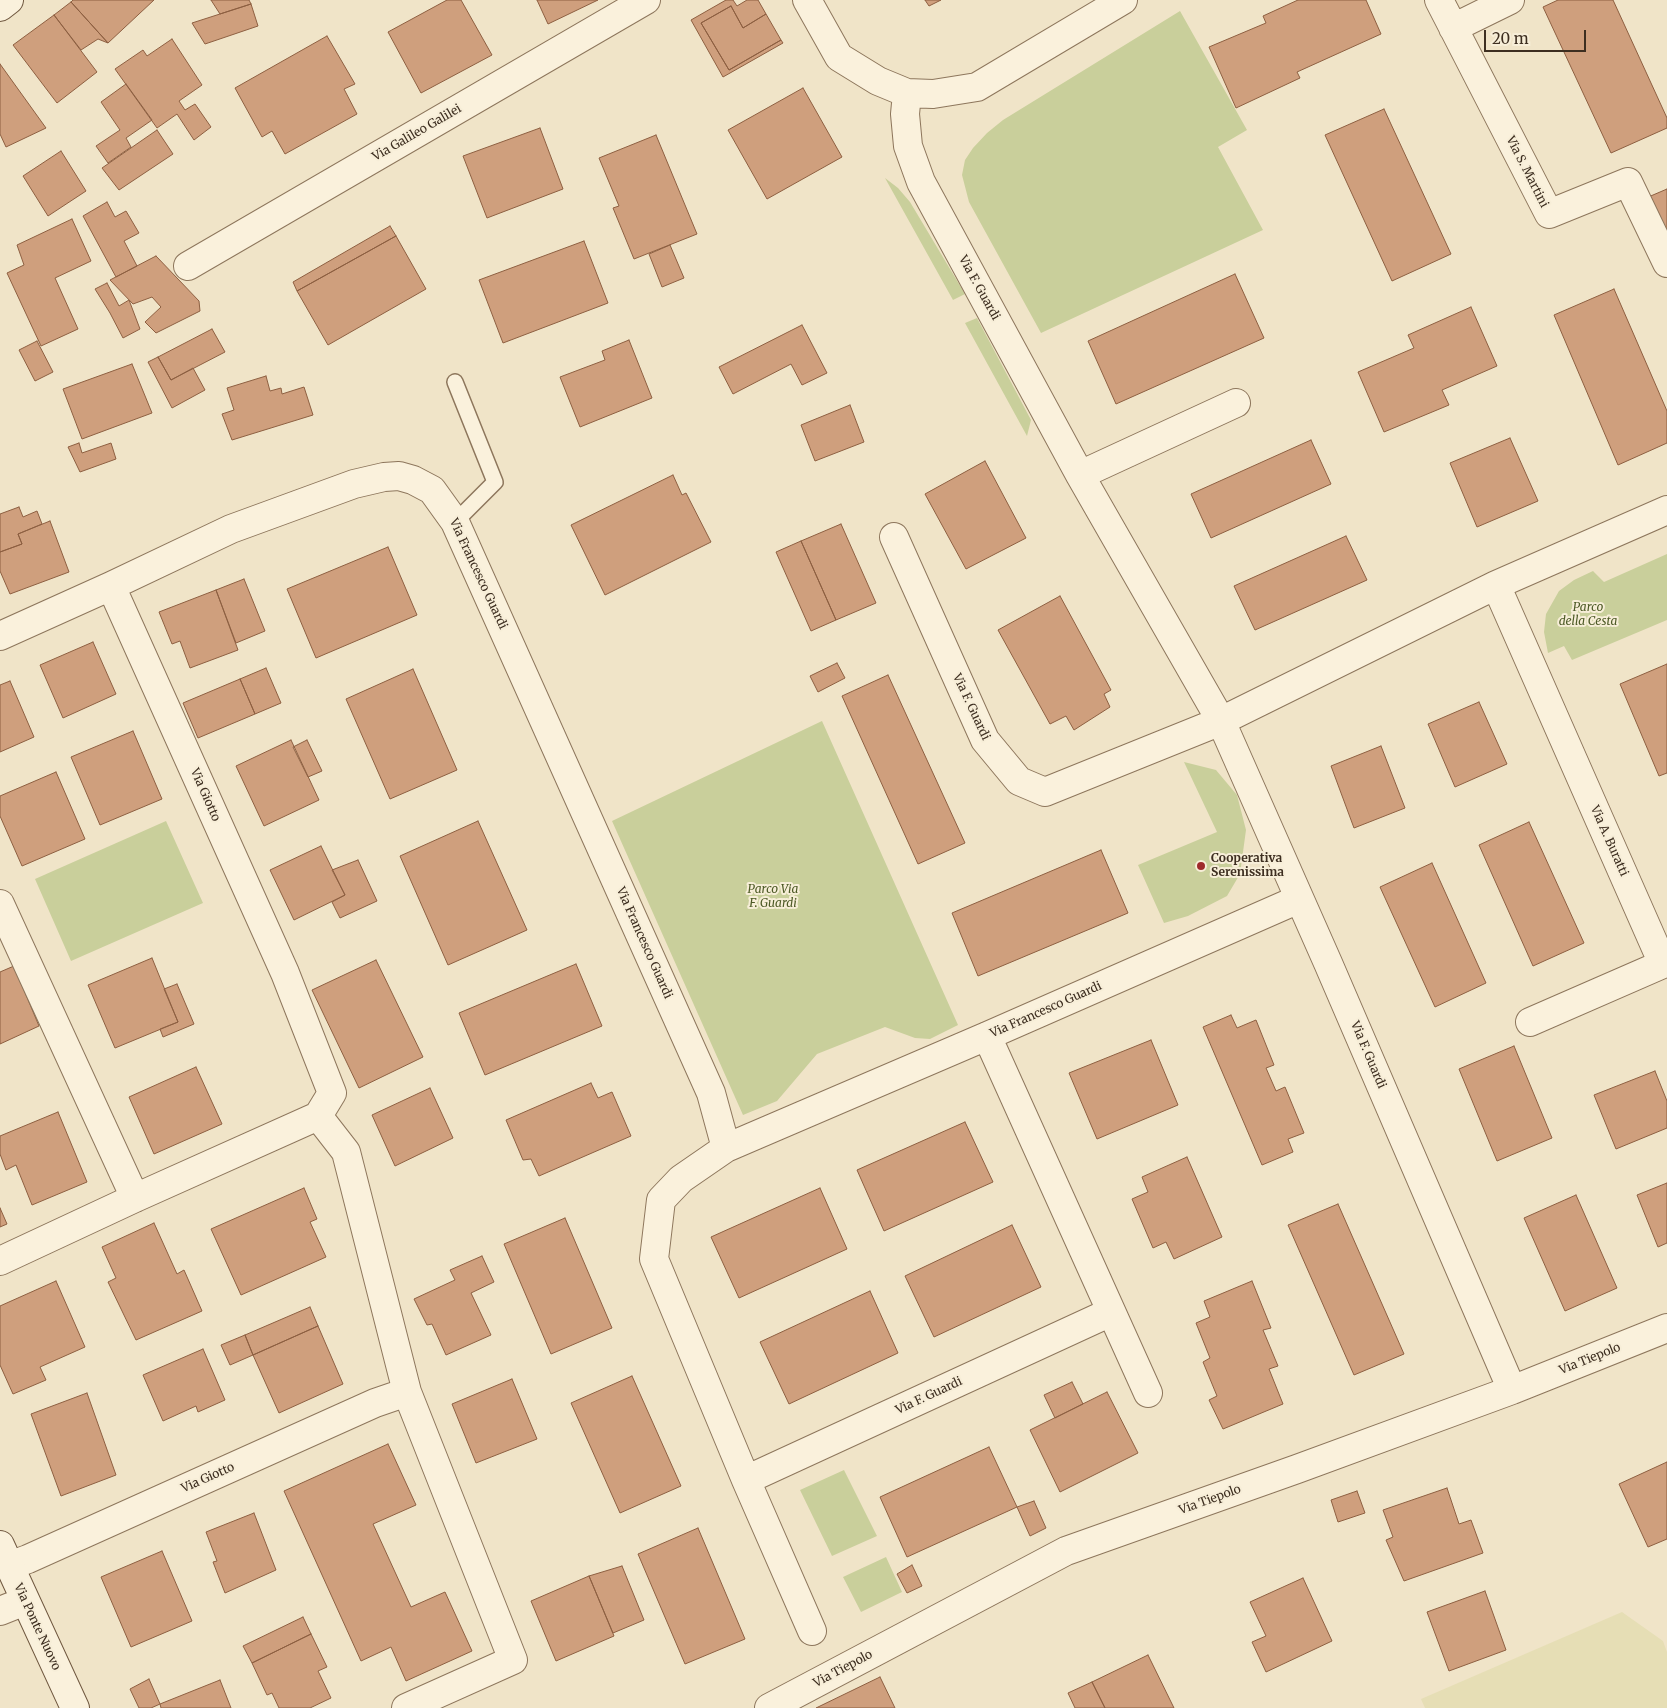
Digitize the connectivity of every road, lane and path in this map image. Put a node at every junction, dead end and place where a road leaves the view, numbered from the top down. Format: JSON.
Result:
{"nodes":[{"id":1,"x":9,"y":0,"type":"edge"},
{"id":2,"x":646,"y":0,"type":"edge"},
{"id":3,"x":807,"y":0,"type":"edge"},
{"id":4,"x":1123,"y":0,"type":"edge"},
{"id":5,"x":1440,"y":0,"type":"edge"},
{"id":6,"x":1510,"y":0,"type":"edge"},
{"id":7,"x":0,"y":7,"type":"edge"},
{"id":8,"x":1453,"y":28,"type":"junction"},
{"id":9,"x":907,"y":93,"type":"junction"},
{"id":10,"x":1667,"y":263,"type":"edge"},
{"id":11,"x":188,"y":266,"type":"dead end"},
{"id":12,"x":456,"y":382,"type":"dead end"},
{"id":13,"x":1236,"y":403,"type":"dead end"},
{"id":14,"x":1080,"y":475,"type":"junction"},
{"id":15,"x":1667,"y":510,"type":"edge"},
{"id":16,"x":455,"y":522,"type":"junction"},
{"id":17,"x":894,"y":537,"type":"dead end"},
{"id":18,"x":1496,"y":585,"type":"junction"},
{"id":19,"x":111,"y":586,"type":"junction"},
{"id":20,"x":0,"y":636,"type":"edge"},
{"id":21,"x":1221,"y":721,"type":"junction"},
{"id":22,"x":1299,"y":899,"type":"junction"},
{"id":23,"x":0,"y":904,"type":"edge"},
{"id":24,"x":1530,"y":1022,"type":"dead end"},
{"id":25,"x":987,"y":1036,"type":"junction"},
{"id":26,"x":318,"y":1116,"type":"junction"},
{"id":27,"x":726,"y":1148,"type":"junction"},
{"id":28,"x":135,"y":1198,"type":"junction"},
{"id":29,"x":0,"y":1261,"type":"edge"},
{"id":30,"x":1111,"y":1312,"type":"junction"},
{"id":31,"x":1667,"y":1328,"type":"edge"},
{"id":32,"x":1512,"y":1390,"type":"junction"},
{"id":33,"x":407,"y":1392,"type":"junction"},
{"id":34,"x":1148,"y":1393,"type":"dead end"},
{"id":35,"x":746,"y":1480,"type":"junction"},
{"id":36,"x":5,"y":1556,"type":"edge"},
{"id":37,"x":25,"y":1601,"type":"junction"},
{"id":38,"x":0,"y":1610,"type":"edge"},
{"id":39,"x":812,"y":1631,"type":"dead end"},
{"id":40,"x":74,"y":1708,"type":"edge"},
{"id":41,"x":406,"y":1708,"type":"edge"},
{"id":42,"x":769,"y":1708,"type":"edge"}],
"edges":[{"from":1,"to":7,"type":"street"},
{"from":2,"to":11,"type":"street","name":"Via Galileo Galilei"},
{"from":3,"to":9,"type":"street"},
{"from":4,"to":9,"type":"street"},
{"from":5,"to":8,"type":"street","name":"Via S. Martini"},
{"from":6,"to":8,"type":"street"},
{"from":8,"to":10,"type":"street","name":"Via S. Martini"},
{"from":9,"to":14,"type":"street","name":"Via F. Guardi"},
{"from":12,"to":16,"type":"lane"},
{"from":13,"to":14,"type":"street"},
{"from":14,"to":21,"type":"street","name":"Via F. Guardi"},
{"from":15,"to":18,"type":"street"},
{"from":16,"to":19,"type":"street","name":"Via Francesco Guardi"},
{"from":16,"to":27,"type":"street","name":"Via Francesco Guardi"},
{"from":17,"to":21,"type":"street","name":"Via F. Guardi"},
{"from":18,"to":21,"type":"street"},
{"from":18,"to":24,"type":"street","name":"Via A. Buratti"},
{"from":19,"to":20,"type":"street"},
{"from":19,"to":26,"type":"street","name":"Via Giotto"},
{"from":21,"to":22,"type":"street","name":"Via F. Guardi"},
{"from":22,"to":25,"type":"street","name":"Via Francesco Guardi"},
{"from":22,"to":32,"type":"street","name":"Via F. Guardi"},
{"from":23,"to":28,"type":"street"},
{"from":25,"to":27,"type":"street","name":"Via Francesco Guardi"},
{"from":25,"to":30,"type":"street"},
{"from":26,"to":28,"type":"street"},
{"from":26,"to":33,"type":"street"},
{"from":27,"to":35,"type":"street"},
{"from":28,"to":29,"type":"street"},
{"from":30,"to":34,"type":"street"},
{"from":30,"to":35,"type":"street","name":"Via F. Guardi"},
{"from":31,"to":32,"type":"street","name":"Via Tiepolo"},
{"from":32,"to":42,"type":"street","name":"Via Tiepolo"},
{"from":33,"to":36,"type":"street","name":"Via Giotto"},
{"from":33,"to":41,"type":"street"},
{"from":35,"to":39,"type":"street"},
{"from":36,"to":37,"type":"street","name":"Via Ponte Nuovo"},
{"from":37,"to":38,"type":"street","name":"Via Ponte Nuovo"},
{"from":37,"to":40,"type":"street","name":"Via Ponte Nuovo"}]}
